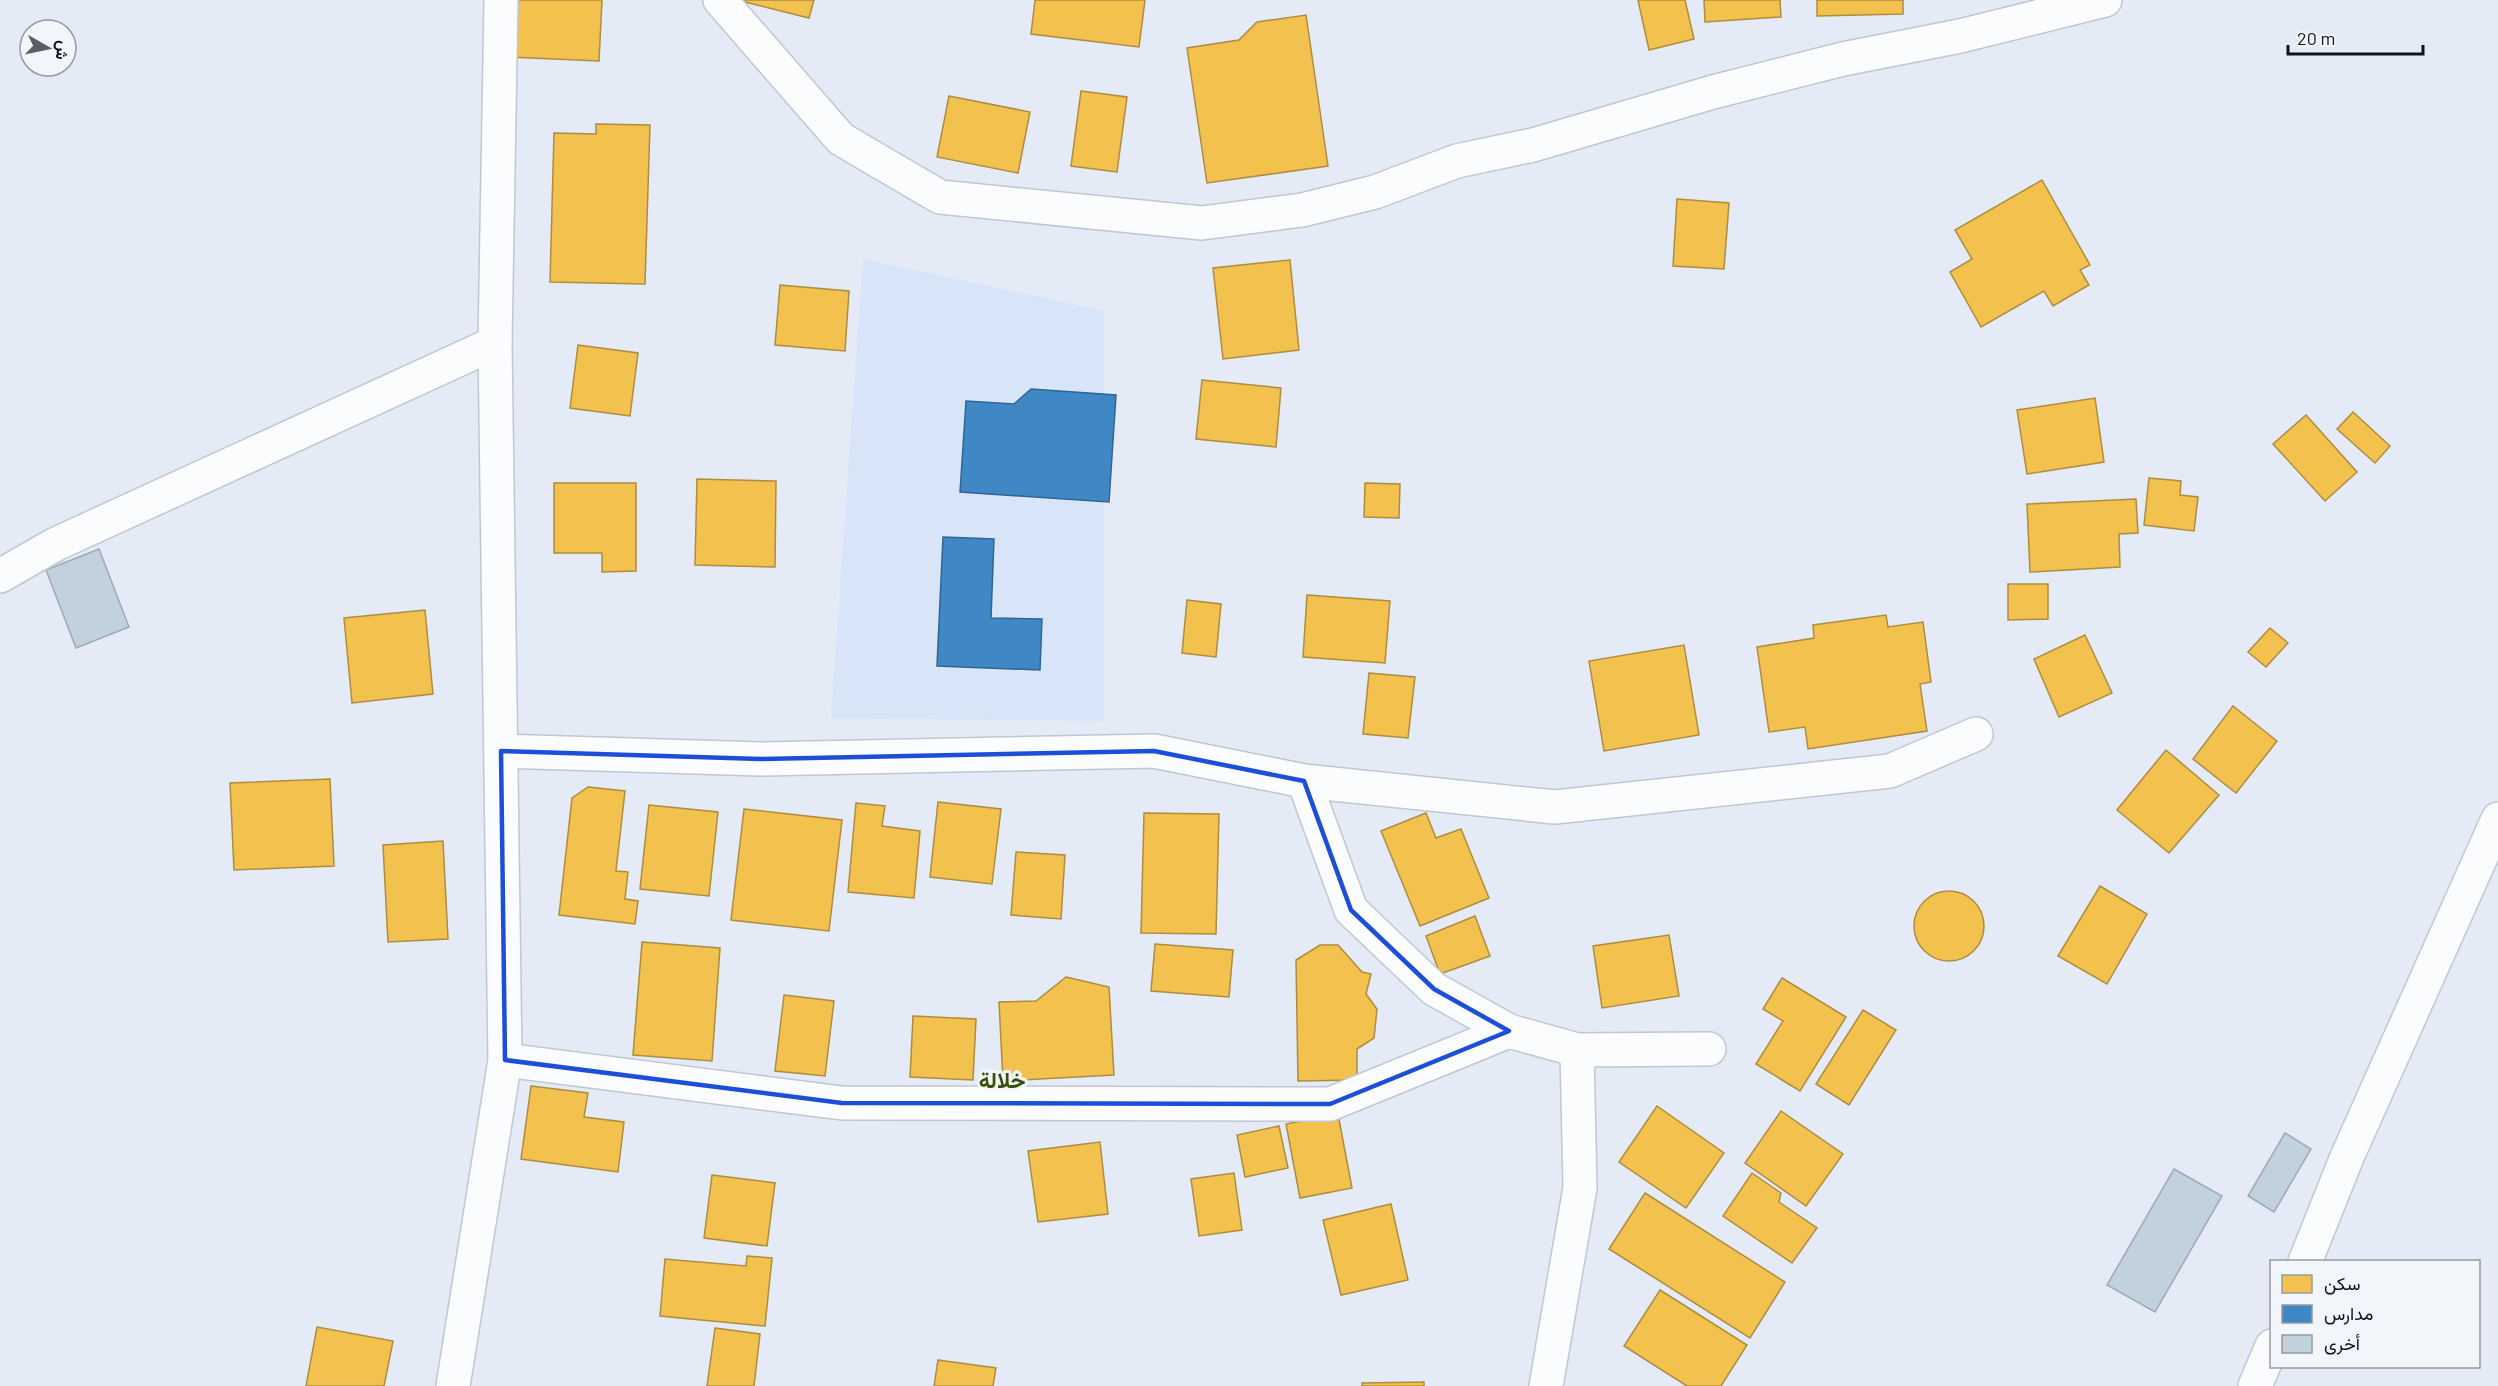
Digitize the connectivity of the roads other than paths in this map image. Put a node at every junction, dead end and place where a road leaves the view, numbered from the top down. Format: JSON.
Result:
{"nodes":[{"id":1,"x":501,"y":0,"type":"edge"},
{"id":2,"x":720,"y":0,"type":"edge"},
{"id":3,"x":2105,"y":0,"type":"edge"},
{"id":4,"x":495,"y":343,"type":"junction"},
{"id":5,"x":0,"y":576,"type":"edge"},
{"id":6,"x":1976,"y":735,"type":"dead end"},
{"id":7,"x":501,"y":751,"type":"junction"},
{"id":8,"x":1304,"y":781,"type":"junction"},
{"id":9,"x":2498,"y":819,"type":"edge"},
{"id":10,"x":1509,"y":1031,"type":"junction"},
{"id":11,"x":1709,"y":1049,"type":"dead end"},
{"id":12,"x":1577,"y":1050,"type":"junction"},
{"id":13,"x":505,"y":1060,"type":"junction"},
{"id":14,"x":2306,"y":1260,"type":"edge"},
{"id":15,"x":2270,"y":1349,"type":"edge"},
{"id":16,"x":453,"y":1386,"type":"edge"},
{"id":17,"x":1546,"y":1386,"type":"edge"},
{"id":18,"x":2256,"y":1386,"type":"edge"}],
"edges":[{"from":1,"to":4,"type":"street"},
{"from":2,"to":3,"type":"street"},
{"from":4,"to":5,"type":"street"},
{"from":4,"to":7,"type":"street"},
{"from":6,"to":8,"type":"street"},
{"from":7,"to":8,"type":"street"},
{"from":7,"to":13,"type":"street"},
{"from":8,"to":10,"type":"street"},
{"from":9,"to":14,"type":"street"},
{"from":10,"to":12,"type":"street"},
{"from":10,"to":13,"type":"street"},
{"from":11,"to":12,"type":"street"},
{"from":12,"to":17,"type":"street"},
{"from":13,"to":16,"type":"street"},
{"from":15,"to":18,"type":"street"}]}
